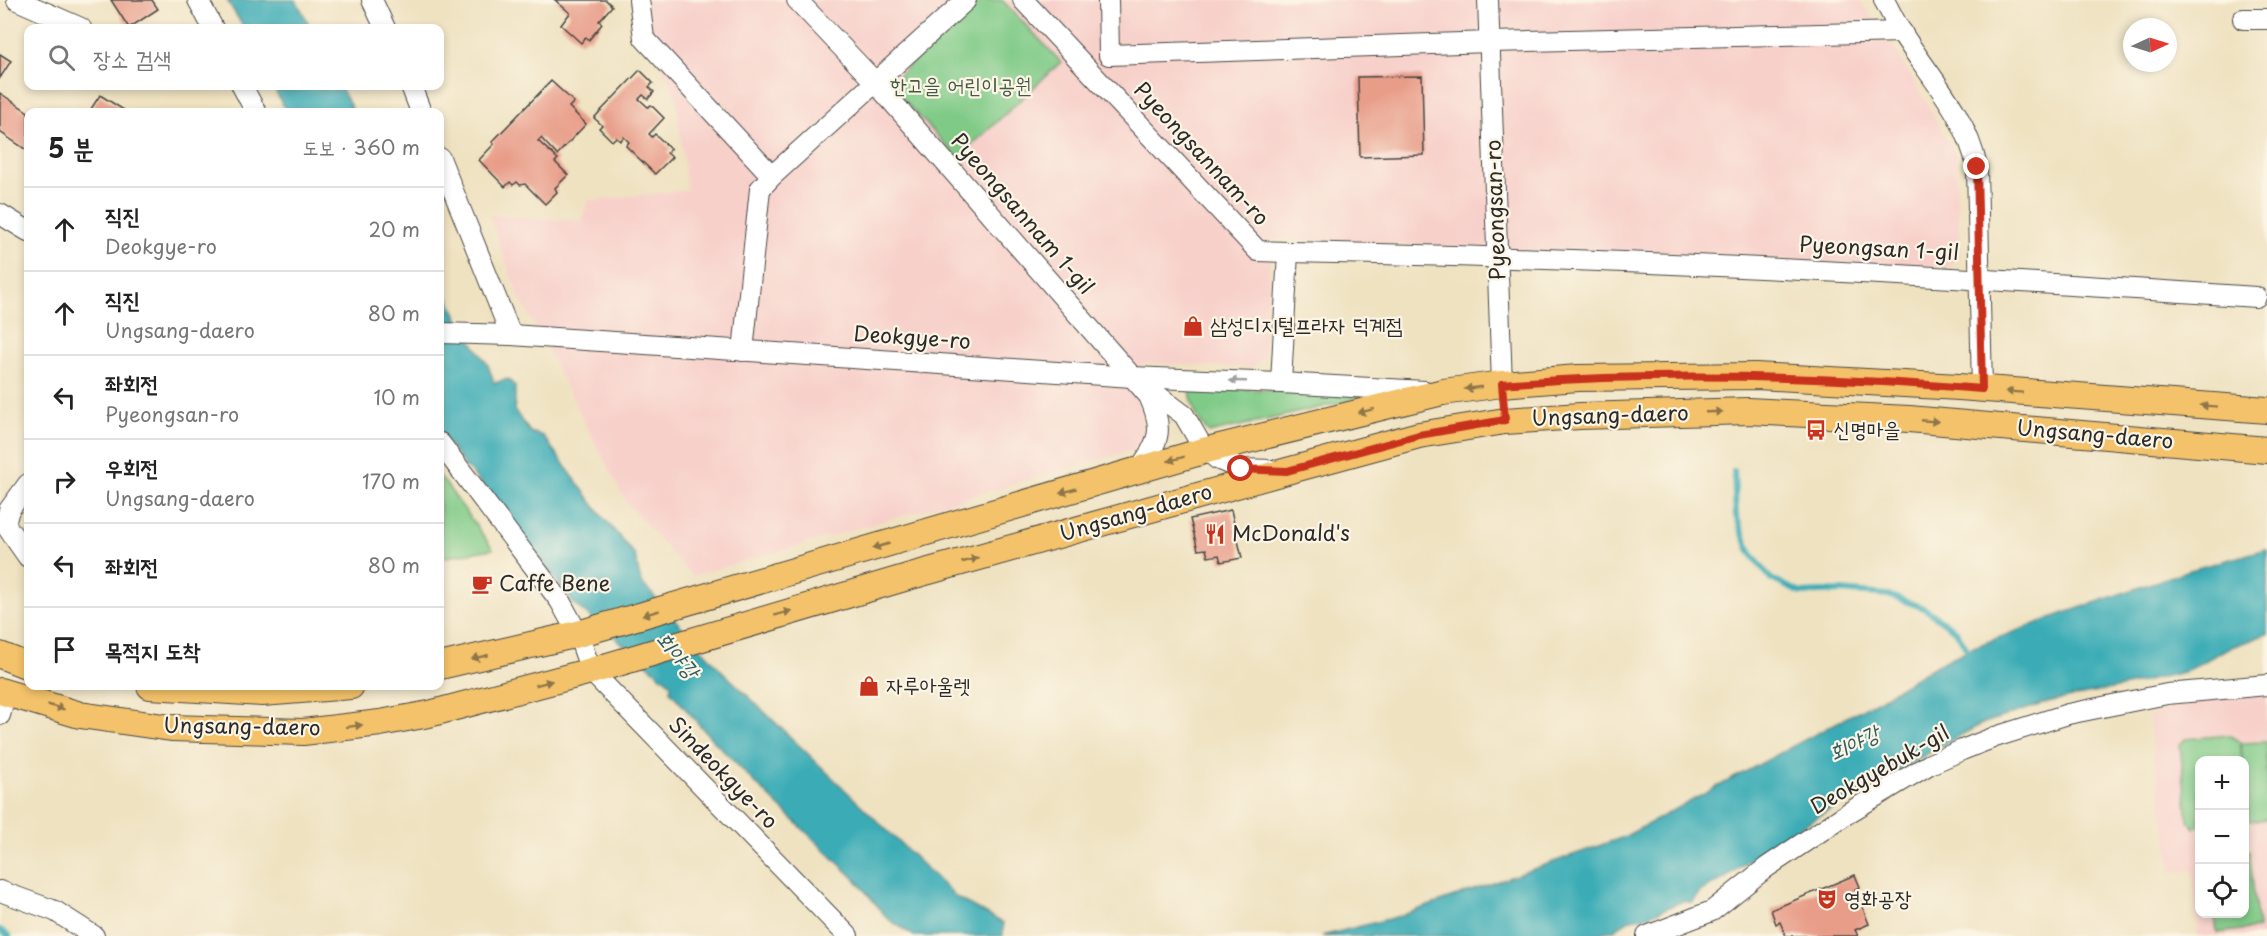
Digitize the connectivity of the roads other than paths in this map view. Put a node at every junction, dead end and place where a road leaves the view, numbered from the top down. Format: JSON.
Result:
{"nodes":[{"id":1,"x":17,"y":0,"type":"edge"},
{"id":2,"x":198,"y":0,"type":"edge"},
{"id":3,"x":372,"y":0,"type":"edge"},
{"id":4,"x":639,"y":0,"type":"edge"},
{"id":5,"x":797,"y":0,"type":"edge"},
{"id":6,"x":966,"y":0,"type":"edge"},
{"id":7,"x":1023,"y":0,"type":"edge"},
{"id":8,"x":1108,"y":0,"type":"edge"},
{"id":9,"x":1488,"y":0,"type":"edge"},
{"id":10,"x":1884,"y":0,"type":"edge"},
{"id":11,"x":2243,"y":19,"type":"dead end"},
{"id":12,"x":2267,"y":19,"type":"edge"},
{"id":13,"x":72,"y":24,"type":"edge"},
{"id":14,"x":211,"y":24,"type":"edge"},
{"id":15,"x":383,"y":24,"type":"edge"},
{"id":16,"x":1902,"y":32,"type":"junction"},
{"id":17,"x":1490,"y":42,"type":"junction"},
{"id":18,"x":1109,"y":55,"type":"junction"},
{"id":19,"x":1091,"y":72,"type":"junction"},
{"id":20,"x":875,"y":82,"type":"junction"},
{"id":21,"x":244,"y":90,"type":"edge"},
{"id":22,"x":413,"y":90,"type":"edge"},
{"id":23,"x":254,"y":108,"type":"edge"},
{"id":24,"x":419,"y":108,"type":"edge"},
{"id":25,"x":444,"y":169,"type":"edge"},
{"id":26,"x":772,"y":176,"type":"junction"},
{"id":27,"x":0,"y":214,"type":"edge"},
{"id":28,"x":24,"y":229,"type":"edge"},
{"id":29,"x":1288,"y":252,"type":"junction"},
{"id":30,"x":1498,"y":256,"type":"junction"},
{"id":31,"x":1981,"y":278,"type":"junction"},
{"id":32,"x":2256,"y":297,"type":"dead end"},
{"id":33,"x":444,"y":333,"type":"edge"},
{"id":34,"x":503,"y":335,"type":"junction"},
{"id":35,"x":743,"y":351,"type":"junction"},
{"id":36,"x":1132,"y":377,"type":"junction"},
{"id":37,"x":1281,"y":383,"type":"junction"},
{"id":38,"x":1502,"y":384,"type":"junction"},
{"id":39,"x":1982,"y":389,"type":"junction"},
{"id":40,"x":1443,"y":392,"type":"junction"},
{"id":41,"x":2267,"y":410,"type":"edge"},
{"id":42,"x":1505,"y":420,"type":"junction"},
{"id":43,"x":444,"y":450,"type":"edge"},
{"id":44,"x":1207,"y":450,"type":"junction"},
{"id":45,"x":2267,"y":450,"type":"edge"},
{"id":46,"x":1138,"y":469,"type":"junction"},
{"id":47,"x":1287,"y":471,"type":"junction"},
{"id":48,"x":24,"y":489,"type":"edge"},
{"id":49,"x":24,"y":551,"type":"edge"},
{"id":50,"x":586,"y":632,"type":"junction"},
{"id":51,"x":0,"y":655,"type":"edge"},
{"id":52,"x":24,"y":664,"type":"edge"},
{"id":53,"x":444,"y":665,"type":"edge"},
{"id":54,"x":591,"y":671,"type":"junction"},
{"id":55,"x":2267,"y":685,"type":"edge"},
{"id":56,"x":214,"y":690,"type":"edge"},
{"id":57,"x":300,"y":690,"type":"edge"},
{"id":58,"x":2,"y":700,"type":"edge"},
{"id":59,"x":0,"y":891,"type":"edge"},
{"id":60,"x":94,"y":936,"type":"edge"},
{"id":61,"x":848,"y":936,"type":"edge"},
{"id":62,"x":1647,"y":936,"type":"edge"}],
"edges":[{"from":1,"to":13,"type":"street"},
{"from":2,"to":14,"type":"street"},
{"from":3,"to":15,"type":"street"},
{"from":4,"to":26,"type":"street"},
{"from":5,"to":20,"type":"street","name":"Pyeongsannam 1-gil"},
{"from":6,"to":20,"type":"street"},
{"from":7,"to":19,"type":"street","name":"Pyeongsannam-ro"},
{"from":8,"to":18,"type":"street"},
{"from":9,"to":17,"type":"street","name":"Pyeongsan-ro"},
{"from":10,"to":16,"type":"street"},
{"from":11,"to":12,"type":"street"},
{"from":16,"to":17,"type":"street"},
{"from":16,"to":31,"type":"street"},
{"from":17,"to":18,"type":"street"},
{"from":17,"to":30,"type":"street","name":"Pyeongsan-ro"},
{"from":18,"to":19,"type":"street"},
{"from":19,"to":29,"type":"street","name":"Pyeongsannam-ro"},
{"from":20,"to":26,"type":"street"},
{"from":20,"to":36,"type":"street","name":"Pyeongsannam 1-gil"},
{"from":21,"to":23,"type":"street"},
{"from":22,"to":24,"type":"street"},
{"from":25,"to":34,"type":"street"},
{"from":26,"to":35,"type":"street"},
{"from":27,"to":28,"type":"street"},
{"from":29,"to":30,"type":"street","name":"Pyeongsannam-ro"},
{"from":29,"to":37,"type":"street"},
{"from":30,"to":31,"type":"street","name":"Pyeongsan 1-gil"},
{"from":30,"to":38,"type":"street","name":"Pyeongsan-ro"},
{"from":31,"to":32,"type":"street","name":"Pyeongsan 1-gil"},
{"from":31,"to":39,"type":"street"},
{"from":33,"to":34,"type":"street","name":"Deokgye-ro"},
{"from":34,"to":35,"type":"street","name":"Deokgye-ro"},
{"from":35,"to":36,"type":"street","name":"Deokgye-ro"},
{"from":37,"to":36,"type":"street","name":"Deokgye-ro","one_way":true},
{"from":36,"to":44,"type":"street"},
{"from":36,"to":46,"type":"street"},
{"from":37,"to":40,"type":"street","name":"Deokgye-ro"},
{"from":38,"to":39,"type":"main road","name":"Ungsang-daero"},
{"from":38,"to":40,"type":"main road","name":"Ungsang-daero","one_way":true},
{"from":38,"to":42,"type":"main road","name":"Pyeongsan-ro"},
{"from":41,"to":39,"type":"main road","name":"Ungsang-daero","one_way":true},
{"from":40,"to":44,"type":"main road","name":"Ungsang-daero","one_way":true},
{"from":42,"to":45,"type":"main road","name":"Ungsang-daero","one_way":true},
{"from":42,"to":47,"type":"main road","name":"Ungsang-daero"},
{"from":43,"to":50,"type":"street","name":"Sindeokgye-ro"},
{"from":44,"to":46,"type":"main road","name":"Ungsang-daero","one_way":true},
{"from":44,"to":47,"type":"street"},
{"from":46,"to":50,"type":"main road","name":"Ungsang-daero","one_way":true},
{"from":54,"to":47,"type":"main road","name":"Ungsang-daero","one_way":true},
{"from":48,"to":49,"type":"street"},
{"from":50,"to":53,"type":"main road","name":"Ungsang-daero","one_way":true},
{"from":50,"to":54,"type":"street","name":"Sindeokgye-ro"},
{"from":51,"to":52,"type":"main road"},
{"from":58,"to":54,"type":"main road","name":"Ungsang-daero","one_way":true},
{"from":54,"to":61,"type":"street","name":"Sindeokgye-ro"},
{"from":55,"to":62,"type":"street","name":"Deokgyebuk-gil"},
{"from":56,"to":57,"type":"main road"},
{"from":59,"to":60,"type":"street"}]}
